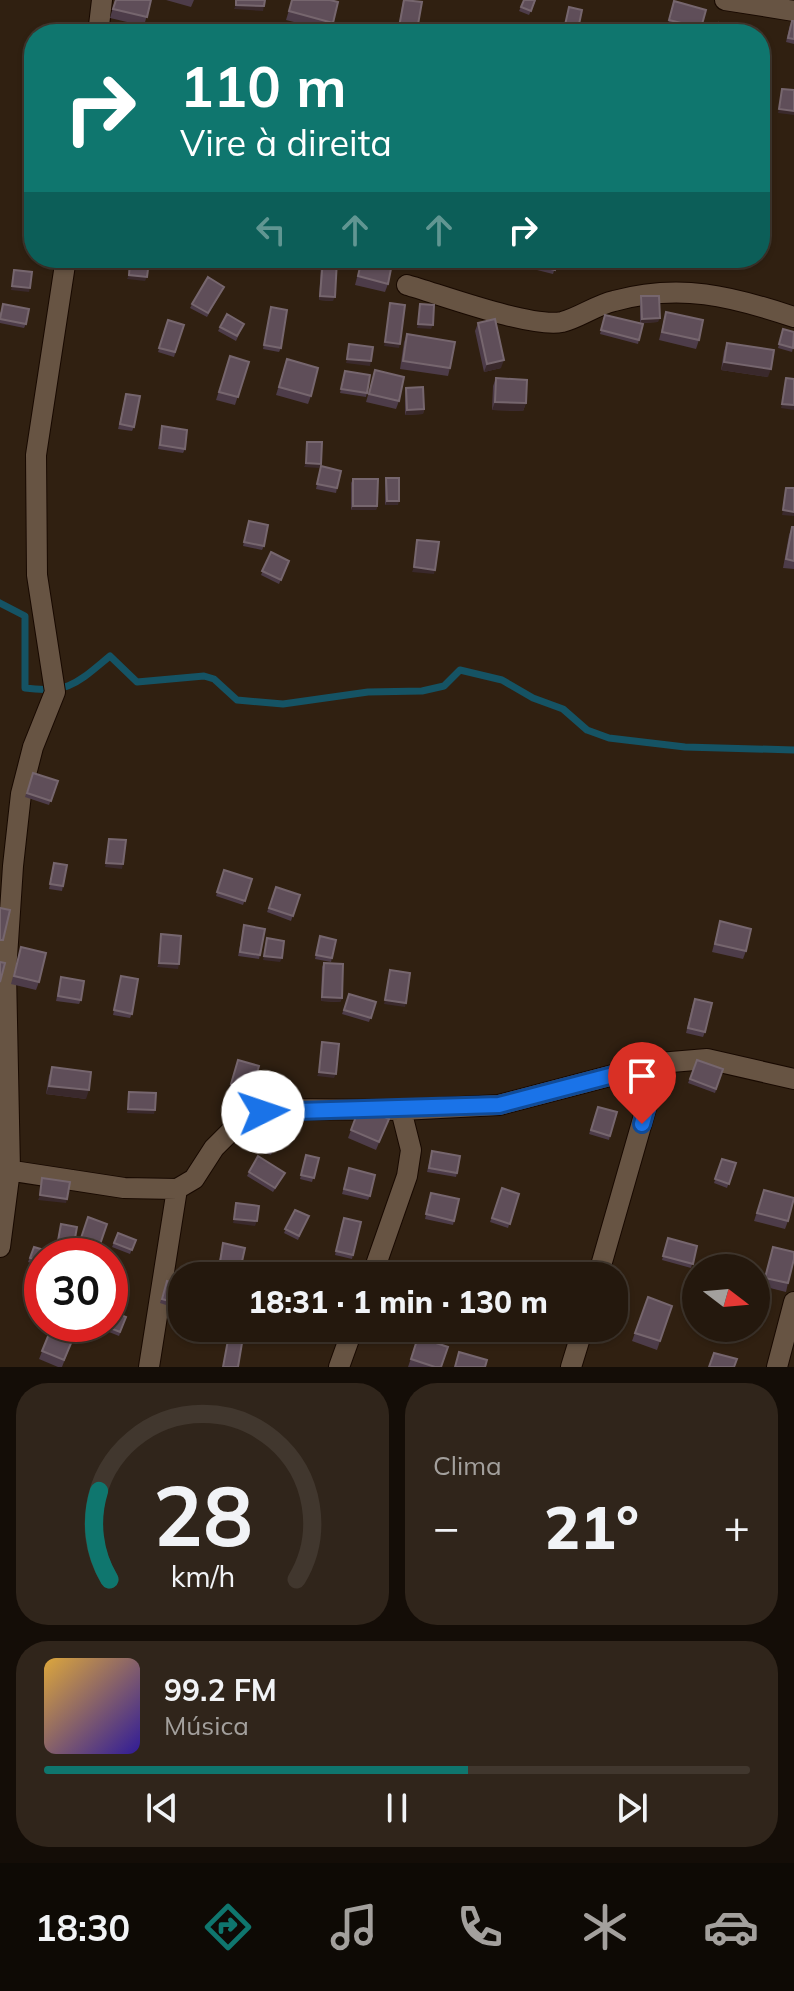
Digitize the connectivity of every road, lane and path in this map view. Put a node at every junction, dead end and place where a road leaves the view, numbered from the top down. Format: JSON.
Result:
{"nodes":[{"id":1,"x":102,"y":0,"type":"edge"},
{"id":2,"x":725,"y":0,"type":"edge"},
{"id":3,"x":794,"y":11,"type":"edge"},
{"id":4,"x":99,"y":24,"type":"edge"},
{"id":5,"x":64,"y":268,"type":"edge"},
{"id":6,"x":407,"y":285,"type":"dead end"},
{"id":7,"x":794,"y":317,"type":"edge"},
{"id":8,"x":659,"y":1063,"type":"junction"},
{"id":9,"x":794,"y":1079,"type":"edge"},
{"id":10,"x":401,"y":1110,"type":"junction"},
{"id":11,"x":5,"y":1170,"type":"edge"},
{"id":12,"x":177,"y":1189,"type":"junction"},
{"id":13,"x":0,"y":1247,"type":"edge"},
{"id":14,"x":377,"y":1262,"type":"edge"},
{"id":15,"x":602,"y":1262,"type":"edge"},
{"id":16,"x":794,"y":1302,"type":"edge"},
{"id":17,"x":348,"y":1342,"type":"edge"},
{"id":18,"x":579,"y":1342,"type":"edge"},
{"id":19,"x":149,"y":1367,"type":"edge"},
{"id":20,"x":339,"y":1367,"type":"edge"},
{"id":21,"x":571,"y":1367,"type":"edge"},
{"id":22,"x":777,"y":1367,"type":"edge"}],
"edges":[{"from":1,"to":4,"type":"street"},
{"from":2,"to":3,"type":"street"},
{"from":5,"to":11,"type":"street"},
{"from":6,"to":7,"type":"street"},
{"from":8,"to":9,"type":"street"},
{"from":8,"to":10,"type":"street"},
{"from":8,"to":15,"type":"street"},
{"from":10,"to":12,"type":"street"},
{"from":10,"to":14,"type":"street"},
{"from":11,"to":12,"type":"street"},
{"from":11,"to":13,"type":"street"},
{"from":12,"to":19,"type":"street"},
{"from":16,"to":22,"type":"street"},
{"from":17,"to":20,"type":"street"},
{"from":18,"to":21,"type":"street"}]}
